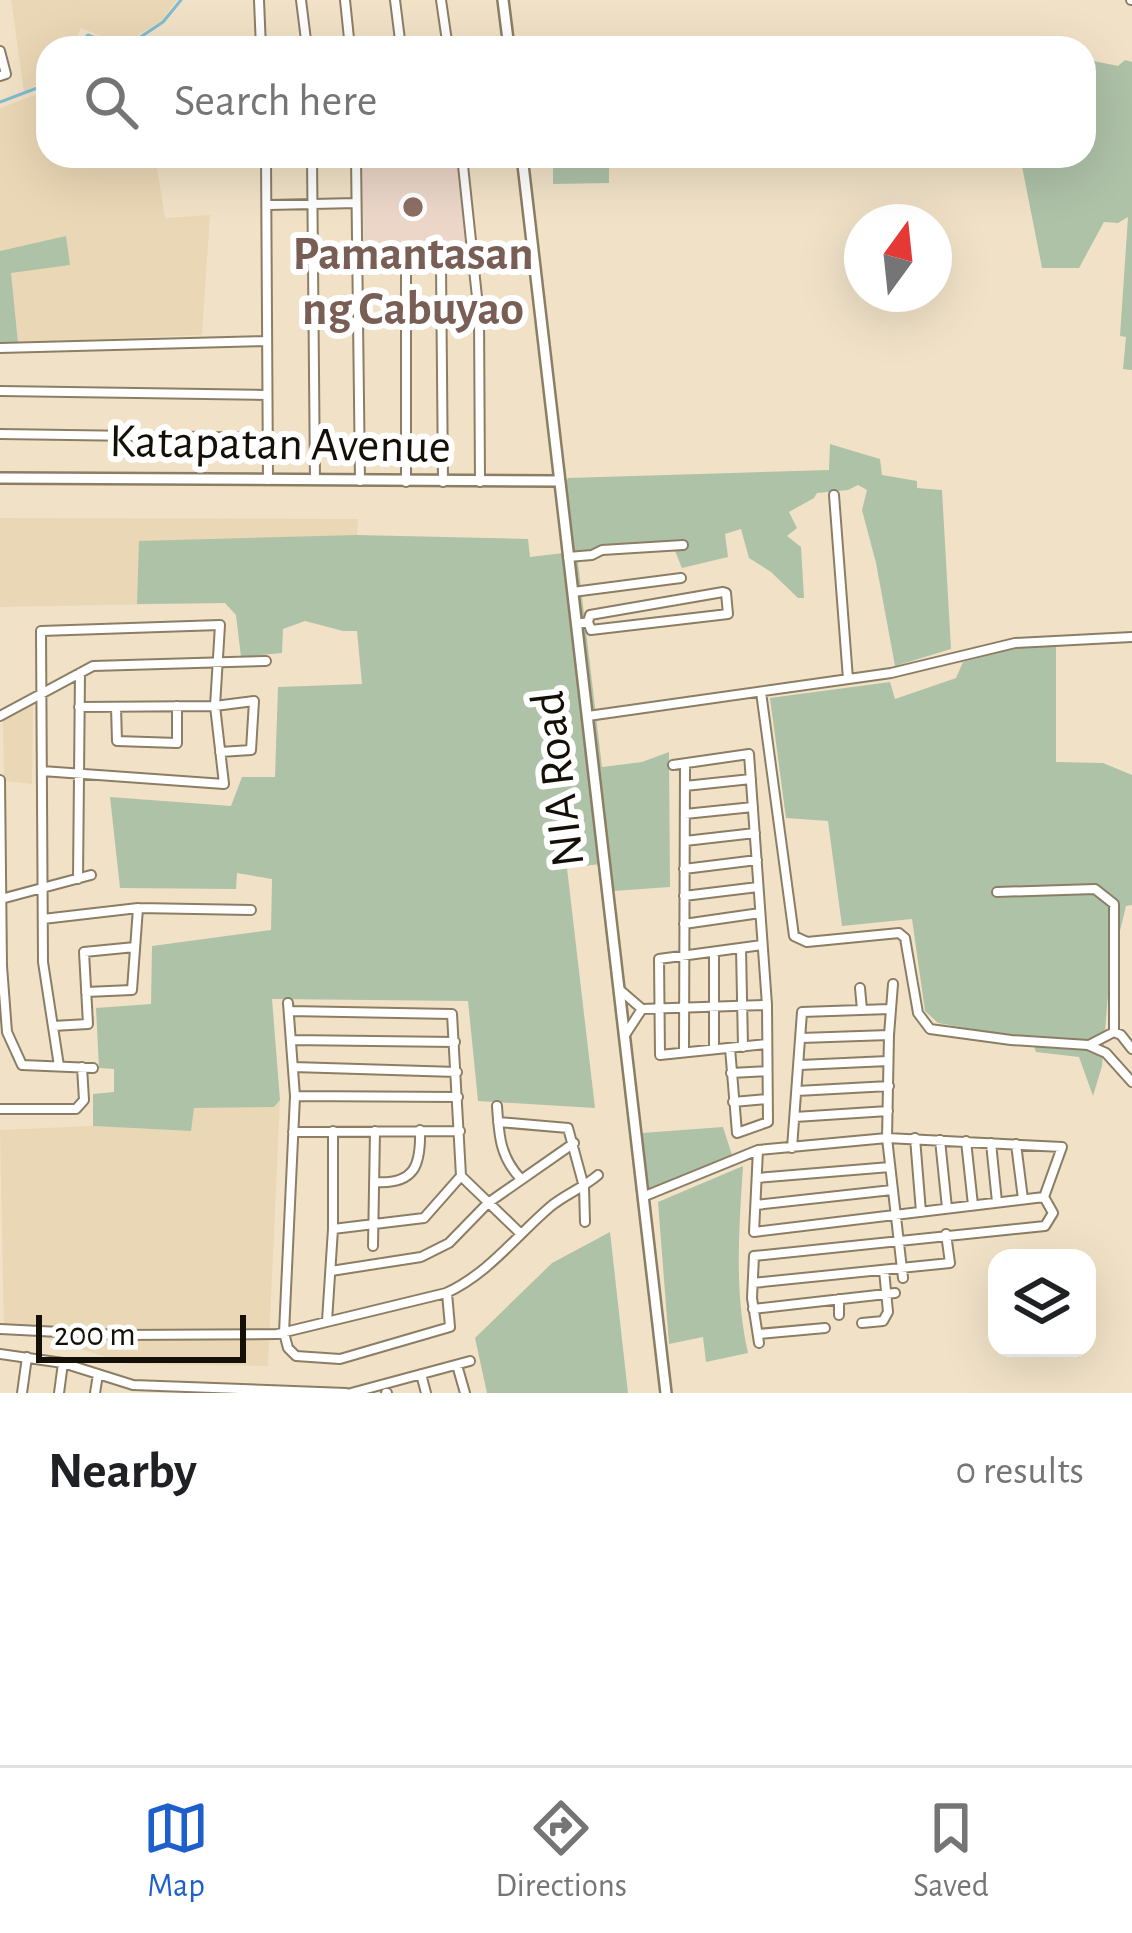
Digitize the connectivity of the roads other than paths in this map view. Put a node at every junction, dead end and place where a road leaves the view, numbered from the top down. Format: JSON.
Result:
{"nodes":[{"id":1,"x":259,"y":0,"type":"edge"},
{"id":2,"x":301,"y":0,"type":"edge"},
{"id":3,"x":345,"y":0,"type":"edge"},
{"id":4,"x":395,"y":0,"type":"edge"},
{"id":5,"x":441,"y":0,"type":"edge"},
{"id":6,"x":503,"y":0,"type":"edge"},
{"id":7,"x":260,"y":36,"type":"edge"},
{"id":8,"x":306,"y":36,"type":"edge"},
{"id":9,"x":349,"y":36,"type":"edge"},
{"id":10,"x":400,"y":36,"type":"edge"},
{"id":11,"x":446,"y":36,"type":"edge"},
{"id":12,"x":508,"y":36,"type":"edge"},
{"id":13,"x":0,"y":52,"type":"edge"},
{"id":14,"x":0,"y":76,"type":"edge"},
{"id":15,"x":266,"y":168,"type":"edge"},
{"id":16,"x":312,"y":168,"type":"edge"},
{"id":17,"x":356,"y":168,"type":"edge"},
{"id":18,"x":463,"y":168,"type":"edge"},
{"id":19,"x":523,"y":168,"type":"edge"},
{"id":20,"x":356,"y":203,"type":"junction"},
{"id":21,"x":312,"y":204,"type":"junction"},
{"id":22,"x":268,"y":205,"type":"junction"},
{"id":23,"x":357,"y":265,"type":"junction"},
{"id":24,"x":406,"y":265,"type":"junction"},
{"id":25,"x":441,"y":265,"type":"junction"},
{"id":26,"x":473,"y":266,"type":"junction"},
{"id":27,"x":267,"y":341,"type":"junction"},
{"id":28,"x":0,"y":348,"type":"edge"},
{"id":29,"x":0,"y":391,"type":"edge"},
{"id":30,"x":267,"y":395,"type":"junction"},
{"id":31,"x":0,"y":434,"type":"edge"},
{"id":32,"x":267,"y":438,"type":"junction"},
{"id":33,"x":0,"y":478,"type":"edge"},
{"id":34,"x":268,"y":480,"type":"junction"},
{"id":35,"x":315,"y":480,"type":"junction"},
{"id":36,"x":361,"y":481,"type":"junction"},
{"id":37,"x":559,"y":481,"type":"junction"},
{"id":38,"x":406,"y":482,"type":"junction"},
{"id":39,"x":442,"y":482,"type":"junction"},
{"id":40,"x":480,"y":482,"type":"junction"},
{"id":41,"x":834,"y":495,"type":"dead end"},
{"id":42,"x":683,"y":545,"type":"dead end"},
{"id":43,"x":568,"y":557,"type":"junction"},
{"id":44,"x":681,"y":578,"type":"dead end"},
{"id":45,"x":573,"y":592,"type":"junction"},
{"id":46,"x":652,"y":606,"type":"junction"},
{"id":47,"x":654,"y":622,"type":"junction"},
{"id":48,"x":582,"y":623,"type":"junction"},
{"id":49,"x":1132,"y":637,"type":"edge"},
{"id":50,"x":266,"y":662,"type":"dead end"},
{"id":51,"x":219,"y":664,"type":"junction"},
{"id":52,"x":80,"y":673,"type":"junction"},
{"id":53,"x":848,"y":679,"type":"junction"},
{"id":54,"x":761,"y":692,"type":"junction"},
{"id":55,"x":41,"y":694,"type":"junction"},
{"id":56,"x":79,"y":706,"type":"junction"},
{"id":57,"x":116,"y":706,"type":"junction"},
{"id":58,"x":177,"y":706,"type":"junction"},
{"id":59,"x":215,"y":706,"type":"junction"},
{"id":60,"x":0,"y":716,"type":"edge"},
{"id":61,"x":588,"y":716,"type":"junction"},
{"id":62,"x":220,"y":752,"type":"junction"},
{"id":63,"x":685,"y":764,"type":"junction"},
{"id":64,"x":673,"y":765,"type":"dead end"},
{"id":65,"x":42,"y":772,"type":"junction"},
{"id":66,"x":78,"y":774,"type":"junction"},
{"id":67,"x":751,"y":779,"type":"junction"},
{"id":68,"x":0,"y":780,"type":"edge"},
{"id":69,"x":685,"y":787,"type":"junction"},
{"id":70,"x":753,"y":806,"type":"junction"},
{"id":71,"x":685,"y":814,"type":"junction"},
{"id":72,"x":755,"y":833,"type":"junction"},
{"id":73,"x":685,"y":841,"type":"junction"},
{"id":74,"x":757,"y":860,"type":"junction"},
{"id":75,"x":684,"y":869,"type":"junction"},
{"id":76,"x":92,"y":875,"type":"dead end"},
{"id":77,"x":78,"y":879,"type":"junction"},
{"id":78,"x":758,"y":887,"type":"junction"},
{"id":79,"x":43,"y":888,"type":"junction"},
{"id":80,"x":997,"y":892,"type":"dead end"},
{"id":81,"x":684,"y":896,"type":"junction"},
{"id":82,"x":0,"y":899,"type":"edge"},
{"id":83,"x":138,"y":908,"type":"junction"},
{"id":84,"x":251,"y":910,"type":"dead end"},
{"id":85,"x":760,"y":914,"type":"junction"},
{"id":86,"x":43,"y":919,"type":"junction"},
{"id":87,"x":684,"y":924,"type":"junction"},
{"id":88,"x":762,"y":945,"type":"junction"},
{"id":89,"x":135,"y":947,"type":"junction"},
{"id":90,"x":741,"y":948,"type":"junction"},
{"id":91,"x":713,"y":953,"type":"junction"},
{"id":92,"x":684,"y":958,"type":"junction"},
{"id":93,"x":892,"y":984,"type":"dead end"},
{"id":94,"x":860,"y":988,"type":"dead end"},
{"id":95,"x":620,"y":990,"type":"junction"},
{"id":96,"x":86,"y":992,"type":"junction"},
{"id":97,"x":766,"y":1005,"type":"junction"},
{"id":98,"x":742,"y":1006,"type":"junction"},
{"id":99,"x":714,"y":1007,"type":"junction"},
{"id":100,"x":659,"y":1008,"type":"junction"},
{"id":101,"x":684,"y":1008,"type":"junction"},
{"id":102,"x":642,"y":1009,"type":"junction"},
{"id":103,"x":890,"y":1009,"type":"junction"},
{"id":104,"x":862,"y":1010,"type":"junction"},
{"id":105,"x":52,"y":1026,"type":"junction"},
{"id":106,"x":1114,"y":1031,"type":"junction"},
{"id":107,"x":4,"y":1034,"type":"edge"},
{"id":108,"x":625,"y":1035,"type":"junction"},
{"id":109,"x":889,"y":1035,"type":"junction"},
{"id":110,"x":801,"y":1038,"type":"junction"},
{"id":111,"x":291,"y":1040,"type":"junction"},
{"id":112,"x":455,"y":1042,"type":"junction"},
{"id":113,"x":767,"y":1044,"type":"junction"},
{"id":114,"x":1088,"y":1045,"type":"junction"},
{"id":115,"x":743,"y":1047,"type":"junction"},
{"id":116,"x":730,"y":1048,"type":"junction"},
{"id":117,"x":714,"y":1049,"type":"junction"},
{"id":118,"x":1132,"y":1049,"type":"edge"},
{"id":119,"x":684,"y":1051,"type":"junction"},
{"id":120,"x":888,"y":1061,"type":"junction"},
{"id":121,"x":800,"y":1065,"type":"junction"},
{"id":122,"x":58,"y":1066,"type":"junction"},
{"id":123,"x":293,"y":1067,"type":"junction"},
{"id":124,"x":767,"y":1071,"type":"junction"},
{"id":125,"x":457,"y":1072,"type":"junction"},
{"id":126,"x":731,"y":1073,"type":"junction"},
{"id":127,"x":1132,"y":1082,"type":"edge"},
{"id":128,"x":889,"y":1086,"type":"junction"},
{"id":129,"x":797,"y":1091,"type":"junction"},
{"id":130,"x":295,"y":1096,"type":"junction"},
{"id":131,"x":458,"y":1097,"type":"junction"},
{"id":132,"x":767,"y":1099,"type":"junction"},
{"id":133,"x":733,"y":1102,"type":"junction"},
{"id":134,"x":497,"y":1106,"type":"dead end"},
{"id":135,"x":0,"y":1109,"type":"edge"},
{"id":136,"x":888,"y":1111,"type":"junction"},
{"id":137,"x":794,"y":1117,"type":"junction"},
{"id":138,"x":498,"y":1122,"type":"junction"},
{"id":139,"x":420,"y":1130,"type":"junction"},
{"id":140,"x":333,"y":1131,"type":"junction"},
{"id":141,"x":375,"y":1131,"type":"junction"},
{"id":142,"x":460,"y":1131,"type":"junction"},
{"id":143,"x":293,"y":1132,"type":"junction"},
{"id":144,"x":887,"y":1138,"type":"junction"},
{"id":145,"x":915,"y":1138,"type":"junction"},
{"id":146,"x":940,"y":1140,"type":"junction"},
{"id":147,"x":574,"y":1142,"type":"junction"},
{"id":148,"x":966,"y":1142,"type":"junction"},
{"id":149,"x":991,"y":1143,"type":"junction"},
{"id":150,"x":1016,"y":1144,"type":"junction"},
{"id":151,"x":793,"y":1148,"type":"junction"},
{"id":152,"x":758,"y":1150,"type":"junction"},
{"id":153,"x":890,"y":1167,"type":"junction"},
{"id":154,"x":461,"y":1175,"type":"junction"},
{"id":155,"x":598,"y":1175,"type":"dead end"},
{"id":156,"x":520,"y":1178,"type":"junction"},
{"id":157,"x":757,"y":1178,"type":"junction"},
{"id":158,"x":374,"y":1182,"type":"junction"},
{"id":159,"x":584,"y":1187,"type":"junction"},
{"id":160,"x":892,"y":1190,"type":"junction"},
{"id":161,"x":645,"y":1196,"type":"junction"},
{"id":162,"x":1044,"y":1196,"type":"junction"},
{"id":163,"x":1023,"y":1199,"type":"junction"},
{"id":164,"x":998,"y":1202,"type":"junction"},
{"id":165,"x":488,"y":1203,"type":"junction"},
{"id":166,"x":756,"y":1205,"type":"junction"},
{"id":167,"x":973,"y":1205,"type":"junction"},
{"id":168,"x":947,"y":1208,"type":"junction"},
{"id":169,"x":921,"y":1212,"type":"junction"},
{"id":170,"x":894,"y":1216,"type":"junction"},
{"id":171,"x":585,"y":1222,"type":"dead end"},
{"id":172,"x":372,"y":1225,"type":"junction"},
{"id":173,"x":333,"y":1229,"type":"junction"},
{"id":174,"x":521,"y":1234,"type":"junction"},
{"id":175,"x":946,"y":1234,"type":"junction"},
{"id":176,"x":896,"y":1240,"type":"junction"},
{"id":177,"x":373,"y":1246,"type":"dead end"},
{"id":178,"x":884,"y":1270,"type":"junction"},
{"id":179,"x":331,"y":1271,"type":"junction"},
{"id":180,"x":902,"y":1273,"type":"junction"},
{"id":181,"x":753,"y":1283,"type":"junction"},
{"id":182,"x":446,"y":1293,"type":"junction"},
{"id":183,"x":891,"y":1293,"type":"junction"},
{"id":184,"x":839,"y":1299,"type":"junction"},
{"id":185,"x":753,"y":1309,"type":"junction"},
{"id":186,"x":839,"y":1315,"type":"dead end"},
{"id":187,"x":327,"y":1322,"type":"junction"},
{"id":188,"x":862,"y":1323,"type":"dead end"},
{"id":189,"x":825,"y":1328,"type":"dead end"},
{"id":190,"x":0,"y":1330,"type":"edge"},
{"id":191,"x":284,"y":1334,"type":"junction"},
{"id":192,"x":0,"y":1354,"type":"edge"},
{"id":193,"x":27,"y":1358,"type":"junction"},
{"id":194,"x":470,"y":1361,"type":"dead end"},
{"id":195,"x":63,"y":1363,"type":"junction"},
{"id":196,"x":457,"y":1365,"type":"junction"},
{"id":197,"x":98,"y":1374,"type":"junction"},
{"id":198,"x":421,"y":1375,"type":"junction"},
{"id":199,"x":132,"y":1389,"type":"edge"},
{"id":200,"x":167,"y":1389,"type":"edge"},
{"id":201,"x":204,"y":1390,"type":"edge"},
{"id":202,"x":386,"y":1390,"type":"edge"},
{"id":203,"x":241,"y":1391,"type":"edge"},
{"id":204,"x":278,"y":1391,"type":"edge"},
{"id":205,"x":312,"y":1392,"type":"edge"},
{"id":206,"x":22,"y":1393,"type":"edge"},
{"id":207,"x":59,"y":1393,"type":"edge"},
{"id":208,"x":95,"y":1393,"type":"edge"},
{"id":209,"x":349,"y":1393,"type":"edge"},
{"id":210,"x":426,"y":1393,"type":"edge"},
{"id":211,"x":466,"y":1393,"type":"edge"},
{"id":212,"x":666,"y":1393,"type":"edge"}],
"edges":[{"from":1,"to":7,"type":"street"},
{"from":2,"to":8,"type":"street"},
{"from":3,"to":9,"type":"street"},
{"from":4,"to":10,"type":"street"},
{"from":5,"to":11,"type":"street"},
{"from":6,"to":12,"type":"street"},
{"from":13,"to":14,"type":"street"},
{"from":15,"to":22,"type":"street"},
{"from":16,"to":21,"type":"street"},
{"from":17,"to":20,"type":"street"},
{"from":18,"to":26,"type":"street"},
{"from":19,"to":37,"type":"street","name":"NIA Road"},
{"from":20,"to":21,"type":"street"},
{"from":20,"to":23,"type":"street"},
{"from":21,"to":22,"type":"street"},
{"from":21,"to":35,"type":"street"},
{"from":22,"to":27,"type":"street"},
{"from":23,"to":24,"type":"street"},
{"from":23,"to":36,"type":"street"},
{"from":24,"to":25,"type":"street"},
{"from":24,"to":38,"type":"street"},
{"from":25,"to":26,"type":"street"},
{"from":25,"to":39,"type":"street"},
{"from":26,"to":40,"type":"street"},
{"from":27,"to":28,"type":"street"},
{"from":27,"to":30,"type":"street"},
{"from":29,"to":30,"type":"street"},
{"from":30,"to":32,"type":"street"},
{"from":31,"to":32,"type":"street"},
{"from":32,"to":34,"type":"street"},
{"from":33,"to":34,"type":"street","name":"Katapatan Avenue"},
{"from":34,"to":35,"type":"street","name":"Katapatan Avenue"},
{"from":35,"to":36,"type":"street","name":"Katapatan Avenue"},
{"from":36,"to":38,"type":"street","name":"Katapatan Avenue"},
{"from":37,"to":40,"type":"street","name":"Katapatan Avenue"},
{"from":37,"to":43,"type":"street","name":"NIA Road"},
{"from":38,"to":39,"type":"street","name":"Katapatan Avenue"},
{"from":39,"to":40,"type":"street","name":"Katapatan Avenue"},
{"from":41,"to":53,"type":"street"},
{"from":42,"to":43,"type":"street"},
{"from":43,"to":45,"type":"street","name":"NIA Road"},
{"from":44,"to":45,"type":"street"},
{"from":45,"to":48,"type":"street","name":"NIA Road"},
{"from":46,"to":47,"type":"street"},
{"from":46,"to":47,"type":"street"},
{"from":46,"to":48,"type":"street"},
{"from":47,"to":48,"type":"street"},
{"from":48,"to":61,"type":"street","name":"NIA Road"},
{"from":49,"to":53,"type":"street"},
{"from":50,"to":51,"type":"street"},
{"from":51,"to":52,"type":"street"},
{"from":51,"to":55,"type":"street"},
{"from":51,"to":59,"type":"street"},
{"from":52,"to":55,"type":"street"},
{"from":52,"to":56,"type":"street"},
{"from":53,"to":54,"type":"street"},
{"from":54,"to":61,"type":"street"},
{"from":54,"to":114,"type":"street"},
{"from":55,"to":60,"type":"street"},
{"from":55,"to":65,"type":"street"},
{"from":56,"to":57,"type":"street"},
{"from":56,"to":66,"type":"street"},
{"from":57,"to":58,"type":"street"},
{"from":57,"to":58,"type":"street"},
{"from":58,"to":59,"type":"street"},
{"from":59,"to":62,"type":"street"},
{"from":59,"to":62,"type":"street"},
{"from":61,"to":95,"type":"street","name":"NIA Road"},
{"from":62,"to":66,"type":"street"},
{"from":63,"to":64,"type":"street"},
{"from":63,"to":67,"type":"street"},
{"from":63,"to":69,"type":"street"},
{"from":65,"to":66,"type":"street"},
{"from":65,"to":79,"type":"street"},
{"from":66,"to":77,"type":"street"},
{"from":67,"to":69,"type":"street"},
{"from":67,"to":70,"type":"street"},
{"from":68,"to":82,"type":"street"},
{"from":69,"to":71,"type":"street"},
{"from":70,"to":71,"type":"street"},
{"from":70,"to":72,"type":"street"},
{"from":71,"to":73,"type":"street"},
{"from":72,"to":73,"type":"street"},
{"from":72,"to":74,"type":"street"},
{"from":73,"to":75,"type":"street"},
{"from":74,"to":75,"type":"street"},
{"from":74,"to":78,"type":"street"},
{"from":75,"to":81,"type":"street"},
{"from":76,"to":77,"type":"street"},
{"from":77,"to":79,"type":"street"},
{"from":78,"to":81,"type":"street"},
{"from":78,"to":85,"type":"street"},
{"from":79,"to":82,"type":"street"},
{"from":79,"to":86,"type":"street"},
{"from":80,"to":106,"type":"street"},
{"from":81,"to":87,"type":"street"},
{"from":82,"to":107,"type":"street"},
{"from":83,"to":84,"type":"street"},
{"from":83,"to":86,"type":"street"},
{"from":83,"to":89,"type":"street"},
{"from":85,"to":87,"type":"street"},
{"from":85,"to":88,"type":"street"},
{"from":86,"to":105,"type":"street"},
{"from":87,"to":92,"type":"street"},
{"from":88,"to":90,"type":"street"},
{"from":88,"to":97,"type":"street"},
{"from":89,"to":96,"type":"street"},
{"from":89,"to":96,"type":"street"},
{"from":90,"to":91,"type":"street"},
{"from":90,"to":98,"type":"street"},
{"from":91,"to":92,"type":"street"},
{"from":91,"to":99,"type":"street"},
{"from":92,"to":100,"type":"street"},
{"from":92,"to":101,"type":"street"},
{"from":93,"to":103,"type":"street"},
{"from":94,"to":104,"type":"street"},
{"from":95,"to":102,"type":"street"},
{"from":95,"to":108,"type":"street","name":"NIA Road"},
{"from":96,"to":105,"type":"street"},
{"from":97,"to":98,"type":"street"},
{"from":97,"to":113,"type":"street"},
{"from":98,"to":99,"type":"street"},
{"from":98,"to":115,"type":"street"},
{"from":99,"to":101,"type":"street"},
{"from":99,"to":117,"type":"street"},
{"from":100,"to":101,"type":"street"},
{"from":100,"to":102,"type":"street"},
{"from":100,"to":119,"type":"street"},
{"from":101,"to":119,"type":"street"},
{"from":102,"to":108,"type":"street"},
{"from":103,"to":104,"type":"street"},
{"from":103,"to":109,"type":"street"},
{"from":104,"to":110,"type":"street"},
{"from":105,"to":122,"type":"street"},
{"from":106,"to":114,"type":"street"},
{"from":106,"to":118,"type":"street"},
{"from":107,"to":122,"type":"street"},
{"from":108,"to":161,"type":"street","name":"NIA Road"},
{"from":109,"to":110,"type":"street"},
{"from":109,"to":120,"type":"street"},
{"from":110,"to":121,"type":"street"},
{"from":111,"to":112,"type":"street"},
{"from":111,"to":112,"type":"street"},
{"from":111,"to":123,"type":"street"},
{"from":112,"to":125,"type":"street"},
{"from":113,"to":115,"type":"street"},
{"from":113,"to":124,"type":"street"},
{"from":114,"to":127,"type":"street"},
{"from":115,"to":116,"type":"street"},
{"from":116,"to":117,"type":"street"},
{"from":116,"to":126,"type":"street"},
{"from":117,"to":119,"type":"street"},
{"from":120,"to":121,"type":"street"},
{"from":120,"to":128,"type":"street"},
{"from":121,"to":129,"type":"street"},
{"from":122,"to":135,"type":"street"},
{"from":123,"to":125,"type":"street"},
{"from":123,"to":130,"type":"street"},
{"from":124,"to":126,"type":"street"},
{"from":124,"to":132,"type":"street"},
{"from":125,"to":131,"type":"street"},
{"from":126,"to":133,"type":"street"},
{"from":128,"to":129,"type":"street"},
{"from":128,"to":136,"type":"street"},
{"from":129,"to":137,"type":"street"},
{"from":130,"to":131,"type":"street"},
{"from":130,"to":143,"type":"street"},
{"from":131,"to":142,"type":"street"},
{"from":132,"to":133,"type":"street"},
{"from":132,"to":133,"type":"street"},
{"from":134,"to":138,"type":"street"},
{"from":136,"to":137,"type":"street"},
{"from":136,"to":144,"type":"street"},
{"from":137,"to":151,"type":"street"},
{"from":138,"to":147,"type":"street"},
{"from":138,"to":156,"type":"street"},
{"from":139,"to":141,"type":"street"},
{"from":139,"to":142,"type":"street"},
{"from":139,"to":158,"type":"street"},
{"from":140,"to":141,"type":"street"},
{"from":140,"to":143,"type":"street"},
{"from":140,"to":173,"type":"street"},
{"from":141,"to":158,"type":"street"},
{"from":142,"to":154,"type":"street"},
{"from":143,"to":191,"type":"street"},
{"from":144,"to":145,"type":"street"},
{"from":144,"to":151,"type":"street"},
{"from":144,"to":153,"type":"street"},
{"from":145,"to":146,"type":"street"},
{"from":145,"to":169,"type":"street"},
{"from":146,"to":148,"type":"street"},
{"from":146,"to":168,"type":"street"},
{"from":147,"to":156,"type":"street"},
{"from":147,"to":159,"type":"street"},
{"from":148,"to":149,"type":"street"},
{"from":148,"to":167,"type":"street"},
{"from":149,"to":150,"type":"street"},
{"from":149,"to":164,"type":"street"},
{"from":150,"to":162,"type":"street"},
{"from":150,"to":163,"type":"street"},
{"from":151,"to":152,"type":"street"},
{"from":152,"to":157,"type":"street"},
{"from":152,"to":161,"type":"street"},
{"from":153,"to":157,"type":"street"},
{"from":153,"to":160,"type":"street"},
{"from":154,"to":165,"type":"street"},
{"from":154,"to":172,"type":"street"},
{"from":155,"to":159,"type":"street"},
{"from":156,"to":165,"type":"street"},
{"from":157,"to":166,"type":"street"},
{"from":158,"to":172,"type":"street"},
{"from":159,"to":171,"type":"street"},
{"from":159,"to":174,"type":"street"},
{"from":160,"to":166,"type":"street"},
{"from":160,"to":170,"type":"street"},
{"from":161,"to":212,"type":"street","name":"NIA Road"},
{"from":162,"to":163,"type":"street"},
{"from":162,"to":175,"type":"street"},
{"from":163,"to":164,"type":"street"},
{"from":164,"to":167,"type":"street"},
{"from":165,"to":174,"type":"street"},
{"from":165,"to":179,"type":"street"},
{"from":166,"to":170,"type":"street"},
{"from":167,"to":168,"type":"street"},
{"from":168,"to":169,"type":"street"},
{"from":169,"to":170,"type":"street"},
{"from":170,"to":176,"type":"street"},
{"from":172,"to":173,"type":"street"},
{"from":172,"to":177,"type":"street"},
{"from":173,"to":179,"type":"street"},
{"from":174,"to":182,"type":"street"},
{"from":175,"to":176,"type":"street"},
{"from":175,"to":180,"type":"street"},
{"from":176,"to":180,"type":"street"},
{"from":176,"to":181,"type":"street"},
{"from":178,"to":180,"type":"street"},
{"from":178,"to":181,"type":"street"},
{"from":178,"to":183,"type":"street"},
{"from":179,"to":187,"type":"street"},
{"from":181,"to":185,"type":"street"},
{"from":182,"to":187,"type":"street"},
{"from":182,"to":191,"type":"street"},
{"from":183,"to":184,"type":"street"},
{"from":183,"to":188,"type":"street"},
{"from":184,"to":185,"type":"street"},
{"from":184,"to":186,"type":"street"},
{"from":185,"to":189,"type":"street"},
{"from":187,"to":191,"type":"street"},
{"from":190,"to":191,"type":"street"},
{"from":192,"to":193,"type":"street"},
{"from":193,"to":195,"type":"street"},
{"from":193,"to":206,"type":"street"},
{"from":194,"to":196,"type":"street"},
{"from":195,"to":197,"type":"street"},
{"from":195,"to":207,"type":"street"},
{"from":196,"to":198,"type":"street"},
{"from":196,"to":211,"type":"street"},
{"from":197,"to":199,"type":"street"},
{"from":197,"to":208,"type":"street"},
{"from":198,"to":202,"type":"street"},
{"from":198,"to":210,"type":"street"},
{"from":199,"to":200,"type":"street"},
{"from":200,"to":201,"type":"street"},
{"from":201,"to":203,"type":"street"},
{"from":202,"to":209,"type":"street"},
{"from":203,"to":204,"type":"street"},
{"from":204,"to":205,"type":"street"},
{"from":205,"to":209,"type":"street"}]}
